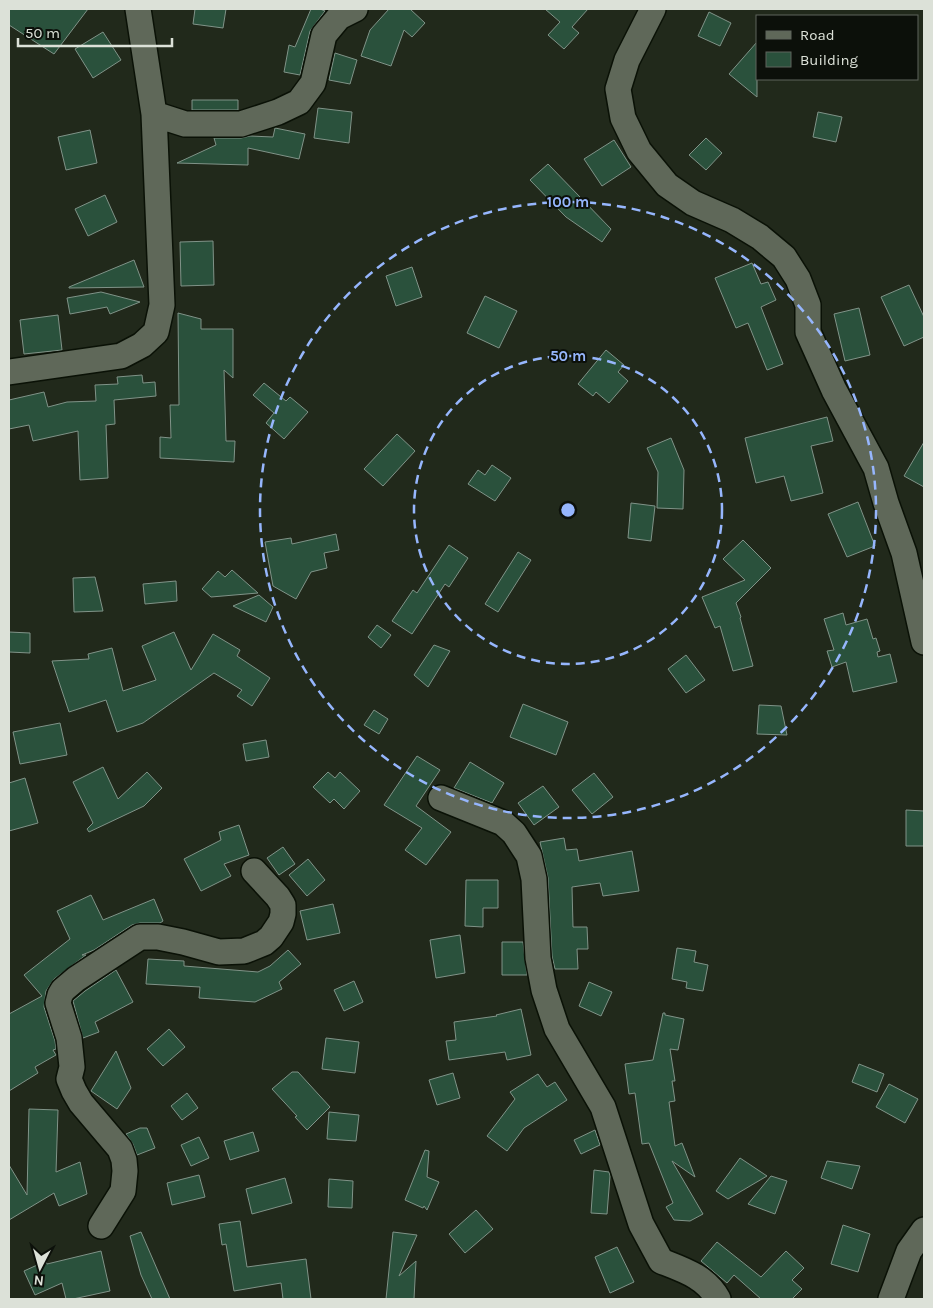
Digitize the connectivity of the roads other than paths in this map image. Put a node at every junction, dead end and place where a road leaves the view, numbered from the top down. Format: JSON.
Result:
{"nodes":[{"id":1,"x":138,"y":9,"type":"edge"},
{"id":2,"x":355,"y":9,"type":"edge"},
{"id":3,"x":653,"y":9,"type":"edge"},
{"id":4,"x":154,"y":114,"type":"junction"},
{"id":5,"x":9,"y":372,"type":"edge"},
{"id":6,"x":924,"y":642,"type":"edge"},
{"id":7,"x":441,"y":798,"type":"dead end"},
{"id":8,"x":254,"y":871,"type":"dead end"},
{"id":9,"x":102,"y":1226,"type":"dead end"},
{"id":10,"x":924,"y":1230,"type":"edge"},
{"id":11,"x":718,"y":1299,"type":"edge"},
{"id":12,"x":891,"y":1299,"type":"edge"}],
"edges":[{"from":1,"to":4,"type":"street"},
{"from":2,"to":4,"type":"street"},
{"from":3,"to":6,"type":"street"},
{"from":4,"to":5,"type":"street"},
{"from":7,"to":11,"type":"street"},
{"from":8,"to":9,"type":"street"},
{"from":10,"to":12,"type":"street"}]}
